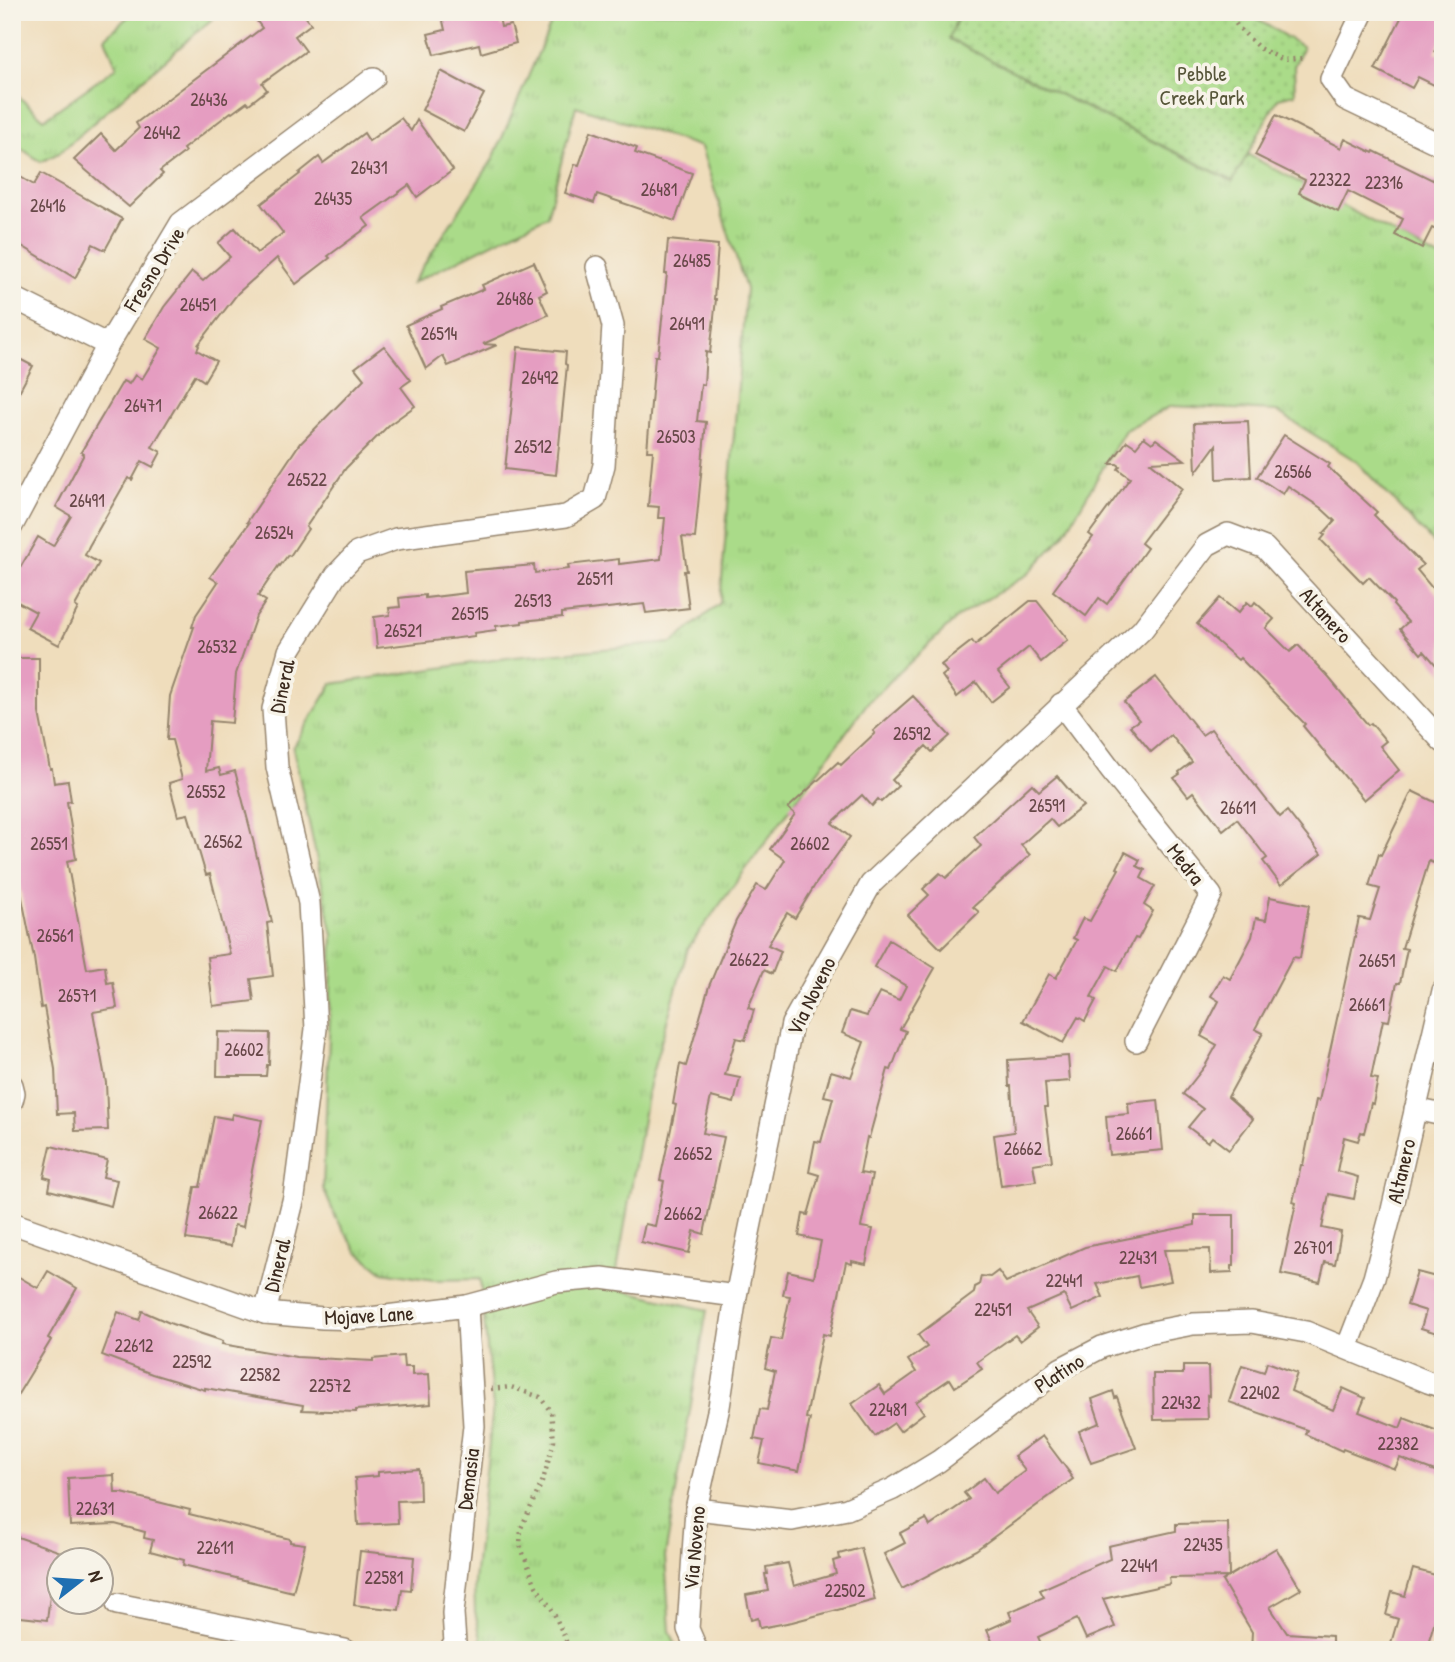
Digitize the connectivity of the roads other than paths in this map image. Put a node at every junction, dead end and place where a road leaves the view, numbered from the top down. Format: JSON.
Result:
{"nodes":[{"id":1,"x":1363,"y":12,"type":"edge"},
{"id":2,"x":373,"y":78,"type":"dead end"},
{"id":3,"x":1443,"y":146,"type":"edge"},
{"id":4,"x":597,"y":267,"type":"dead end"},
{"id":5,"x":12,"y":298,"type":"edge"},
{"id":6,"x":108,"y":345,"type":"junction"},
{"id":7,"x":12,"y":526,"type":"edge"},
{"id":8,"x":1228,"y":534,"type":"joint"},
{"id":9,"x":1061,"y":704,"type":"junction"},
{"id":10,"x":1443,"y":742,"type":"edge"},
{"id":11,"x":1443,"y":991,"type":"edge"},
{"id":12,"x":1136,"y":1041,"type":"dead end"},
{"id":13,"x":12,"y":1085,"type":"edge"},
{"id":14,"x":12,"y":1101,"type":"edge"},
{"id":15,"x":1415,"y":1109,"type":"junction"},
{"id":16,"x":1443,"y":1115,"type":"edge"},
{"id":17,"x":12,"y":1223,"type":"edge"},
{"id":18,"x":736,"y":1296,"type":"junction"},
{"id":19,"x":467,"y":1306,"type":"junction"},
{"id":20,"x":265,"y":1313,"type":"junction"},
{"id":21,"x":1347,"y":1348,"type":"junction"},
{"id":22,"x":1443,"y":1387,"type":"edge"},
{"id":23,"x":696,"y":1509,"type":"junction"},
{"id":24,"x":117,"y":1604,"type":"dead end"},
{"id":25,"x":345,"y":1650,"type":"edge"},
{"id":26,"x":450,"y":1650,"type":"edge"},
{"id":27,"x":697,"y":1650,"type":"edge"}],
"edges":[{"from":1,"to":3,"type":"street"},
{"from":2,"to":6,"type":"street","name":"Fresno Drive"},
{"from":4,"to":20,"type":"street","name":"Dineral"},
{"from":5,"to":6,"type":"street"},
{"from":6,"to":7,"type":"street","name":"Fresno Drive"},
{"from":8,"to":9,"type":"street","name":"Via Noveno"},
{"from":8,"to":10,"type":"street","name":"Altanero"},
{"from":9,"to":12,"type":"street","name":"Medra"},
{"from":9,"to":18,"type":"street","name":"Via Noveno"},
{"from":11,"to":15,"type":"street","name":"Altanero"},
{"from":13,"to":14,"type":"street"},
{"from":15,"to":16,"type":"street"},
{"from":15,"to":21,"type":"street","name":"Altanero"},
{"from":17,"to":20,"type":"street","name":"Mojave Lane"},
{"from":18,"to":19,"type":"street","name":"Mojave Lane"},
{"from":18,"to":23,"type":"street","name":"Via Noveno"},
{"from":19,"to":20,"type":"street","name":"Mojave Lane"},
{"from":19,"to":26,"type":"street","name":"Demasia"},
{"from":21,"to":22,"type":"street","name":"Platino"},
{"from":21,"to":23,"type":"street","name":"Platino"},
{"from":23,"to":27,"type":"street","name":"Via Noveno"},
{"from":24,"to":25,"type":"street"}]}
